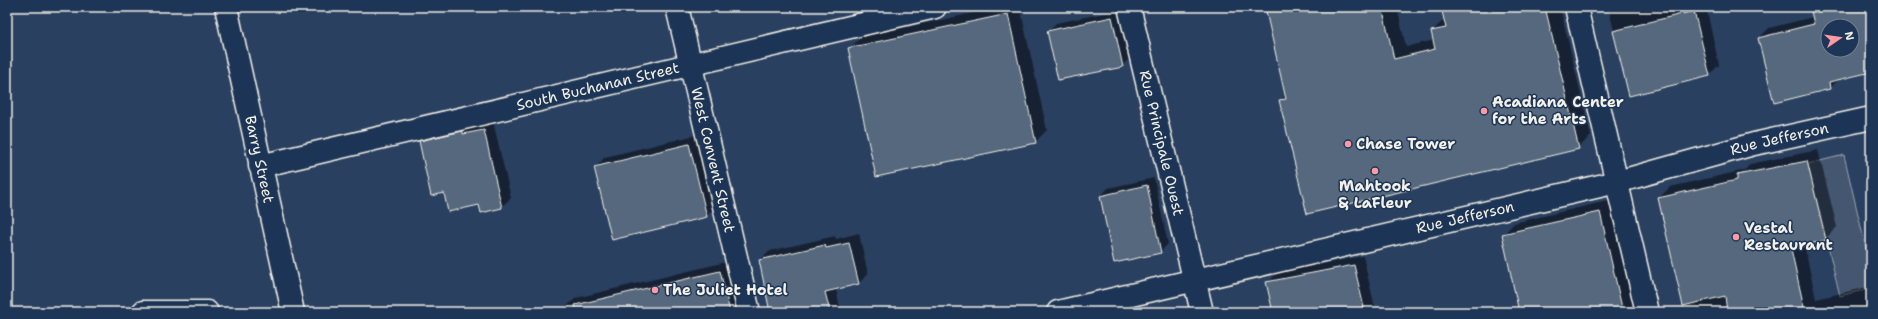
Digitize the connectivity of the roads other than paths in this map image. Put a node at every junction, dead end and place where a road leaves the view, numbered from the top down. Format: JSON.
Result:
{"nodes":[{"id":1,"x":226,"y":7,"type":"edge"},
{"id":2,"x":678,"y":7,"type":"edge"},
{"id":3,"x":935,"y":7,"type":"edge"},
{"id":4,"x":1129,"y":7,"type":"edge"},
{"id":5,"x":1576,"y":7,"type":"edge"},
{"id":6,"x":691,"y":65,"type":"junction"},
{"id":7,"x":1871,"y":118,"type":"edge"},
{"id":8,"x":260,"y":166,"type":"junction"},
{"id":9,"x":1617,"y":182,"type":"junction"},
{"id":10,"x":1195,"y":280,"type":"junction"},
{"id":11,"x":142,"y":312,"type":"edge"},
{"id":12,"x":207,"y":312,"type":"edge"},
{"id":13,"x":293,"y":312,"type":"edge"},
{"id":14,"x":749,"y":312,"type":"edge"},
{"id":15,"x":1058,"y":312,"type":"edge"},
{"id":16,"x":1202,"y":312,"type":"edge"},
{"id":17,"x":1647,"y":312,"type":"edge"}],
"edges":[{"from":1,"to":8,"type":"street","name":"Barry Street"},
{"from":2,"to":6,"type":"street","name":"West Convent Street"},
{"from":3,"to":6,"type":"street","name":"South Buchanan Street"},
{"from":4,"to":10,"type":"street","name":"Rue Principale Ouest"},
{"from":5,"to":9,"type":"street"},
{"from":6,"to":8,"type":"street","name":"South Buchanan Street"},
{"from":6,"to":14,"type":"street","name":"West Convent Street"},
{"from":7,"to":9,"type":"street","name":"Rue Jefferson"},
{"from":8,"to":13,"type":"street","name":"Barry Street"},
{"from":9,"to":10,"type":"street","name":"Rue Jefferson"},
{"from":9,"to":17,"type":"street"},
{"from":10,"to":15,"type":"street","name":"Rue Jefferson"},
{"from":10,"to":16,"type":"street","name":"Rue Principale Ouest"},
{"from":11,"to":12,"type":"street"}]}
